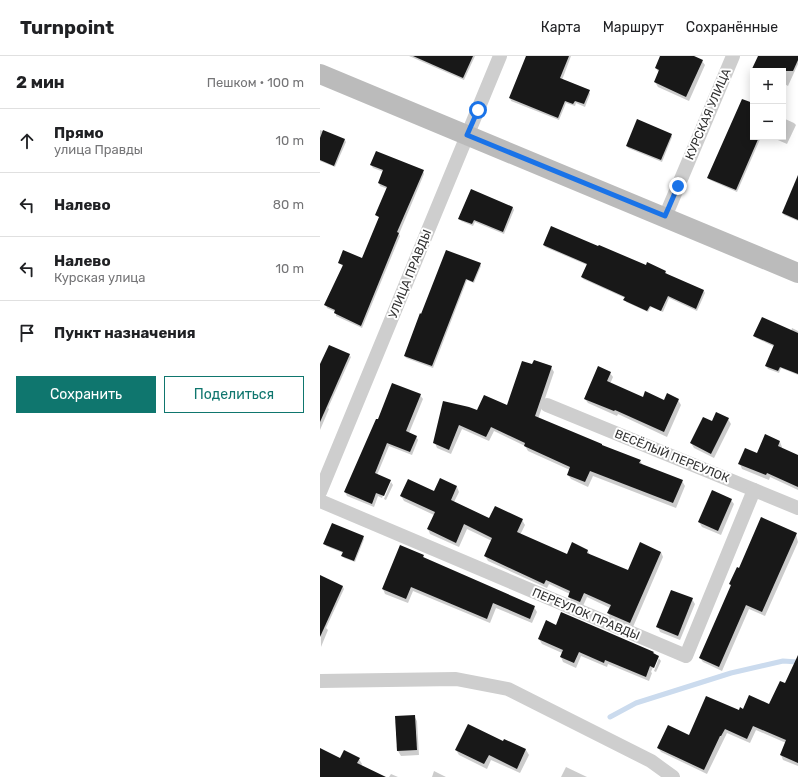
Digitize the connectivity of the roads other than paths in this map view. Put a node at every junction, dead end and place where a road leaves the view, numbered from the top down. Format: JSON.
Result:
{"nodes":[{"id":1,"x":500,"y":56,"type":"edge"},
{"id":2,"x":733,"y":56,"type":"edge"},
{"id":3,"x":320,"y":74,"type":"edge"},
{"id":4,"x":467,"y":135,"type":"junction"},
{"id":5,"x":665,"y":216,"type":"junction"},
{"id":6,"x":798,"y":273,"type":"edge"},
{"id":7,"x":547,"y":405,"type":"dead end"},
{"id":8,"x":754,"y":490,"type":"junction"},
{"id":9,"x":320,"y":492,"type":"edge"},
{"id":10,"x":320,"y":501,"type":"edge"},
{"id":11,"x":798,"y":508,"type":"edge"},
{"id":12,"x":320,"y":681,"type":"edge"},
{"id":13,"x":673,"y":777,"type":"edge"}],
"edges":[{"from":1,"to":4,"type":"street","name":"УЛИЦА ПРАВДЫ"},
{"from":2,"to":5,"type":"street","name":"КУРСКАЯ УЛИЦА"},
{"from":3,"to":4,"type":"main road"},
{"from":4,"to":5,"type":"main road"},
{"from":4,"to":9,"type":"street","name":"УЛИЦА ПРАВДЫ"},
{"from":5,"to":6,"type":"main road"},
{"from":7,"to":8,"type":"street","name":"ВЕСЁЛЫЙ ПЕРЕУЛОК"},
{"from":8,"to":10,"type":"street","name":"ПЕРЕУЛОК ПРАВДЫ"},
{"from":8,"to":11,"type":"street","name":"ВЕСЁЛЫЙ ПЕРЕУЛОК"},
{"from":12,"to":13,"type":"street"}]}
